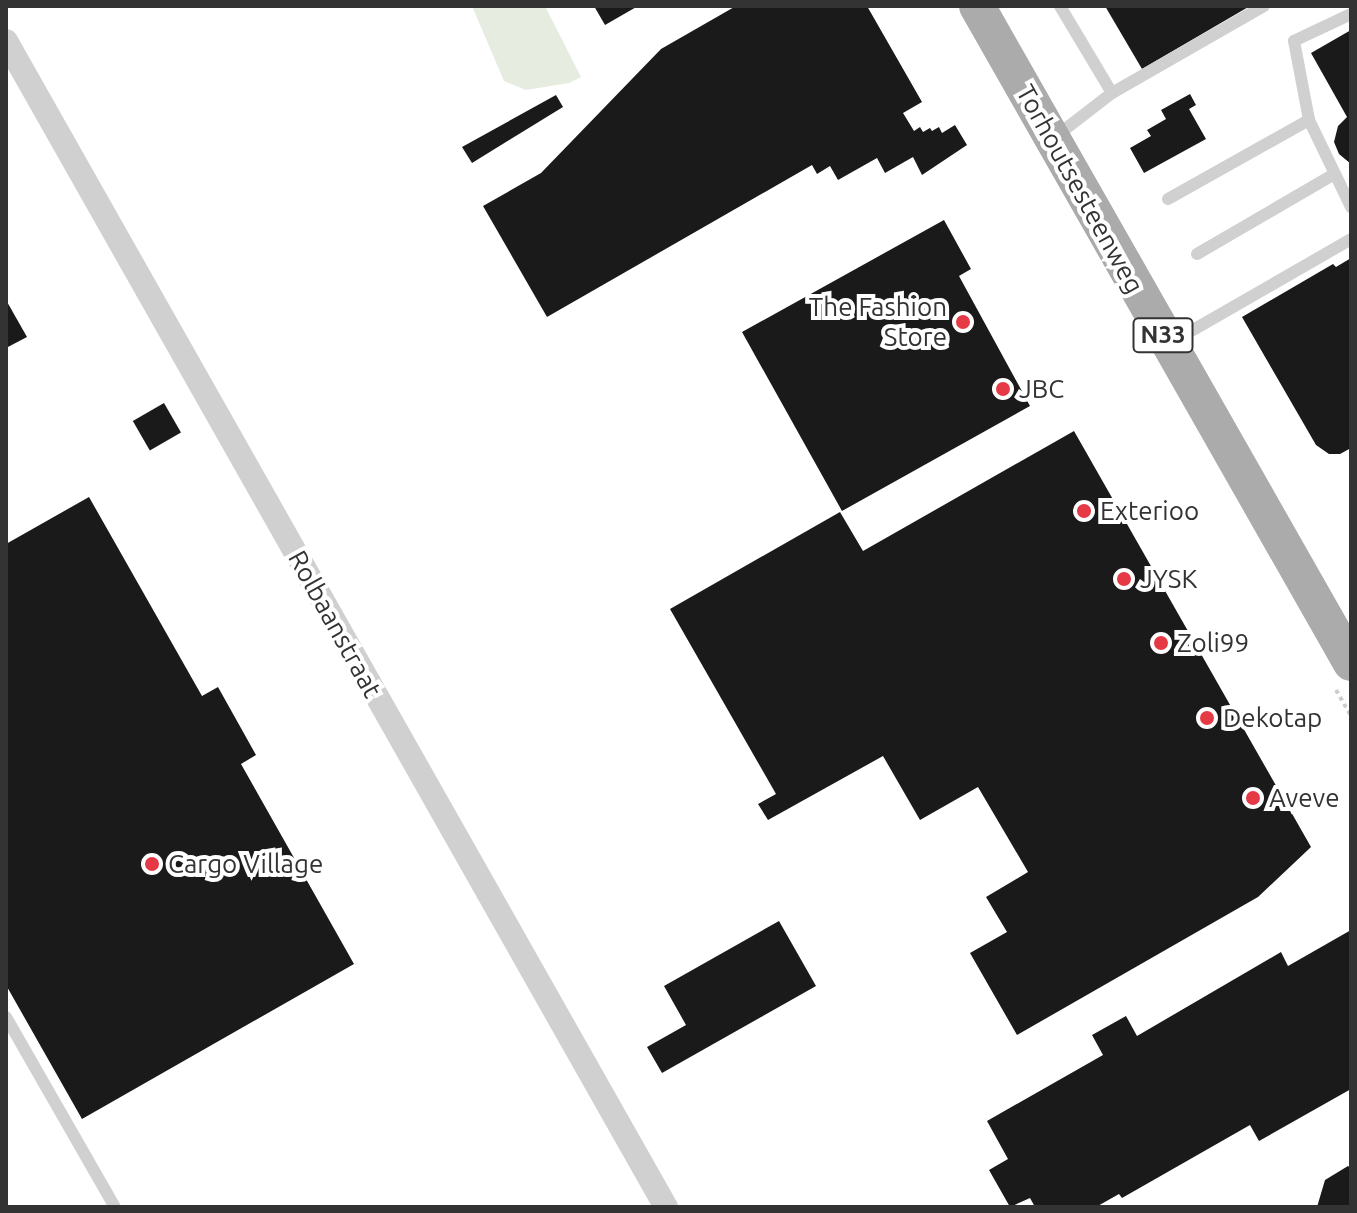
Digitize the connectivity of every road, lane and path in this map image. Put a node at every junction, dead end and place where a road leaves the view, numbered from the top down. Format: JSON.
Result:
{"nodes":[{"id":1,"x":977,"y":6,"type":"edge"},
{"id":2,"x":1060,"y":6,"type":"edge"},
{"id":3,"x":1264,"y":6,"type":"edge"},
{"id":4,"x":1351,"y":14,"type":"edge"},
{"id":5,"x":6,"y":41,"type":"edge"},
{"id":6,"x":1112,"y":93,"type":"junction"},
{"id":7,"x":1309,"y":120,"type":"junction"},
{"id":8,"x":1052,"y":139,"type":"junction"},
{"id":9,"x":1333,"y":175,"type":"junction"},
{"id":10,"x":1168,"y":199,"type":"dead end"},
{"id":11,"x":1351,"y":207,"type":"edge"},
{"id":12,"x":1351,"y":239,"type":"edge"},
{"id":13,"x":1197,"y":254,"type":"dead end"},
{"id":14,"x":1165,"y":338,"type":"junction"},
{"id":15,"x":1351,"y":663,"type":"edge"},
{"id":16,"x":6,"y":1017,"type":"edge"},
{"id":17,"x":115,"y":1207,"type":"edge"},
{"id":18,"x":666,"y":1207,"type":"edge"}],
"edges":[{"from":1,"to":8,"type":"main road","name":"Torhoutsesteenweg","number":"N33"},
{"from":2,"to":6,"type":"lane"},
{"from":3,"to":6,"type":"lane"},
{"from":4,"to":7,"type":"lane"},
{"from":5,"to":18,"type":"street","name":"Rolbaanstraat"},
{"from":6,"to":8,"type":"lane"},
{"from":7,"to":9,"type":"lane"},
{"from":7,"to":10,"type":"lane"},
{"from":8,"to":14,"type":"main road","name":"Torhoutsesteenweg","number":"N33"},
{"from":9,"to":11,"type":"lane"},
{"from":9,"to":13,"type":"lane"},
{"from":12,"to":14,"type":"lane"},
{"from":14,"to":15,"type":"main road","name":"Torhoutsesteenweg","number":"N33"},
{"from":16,"to":17,"type":"lane"}]}
